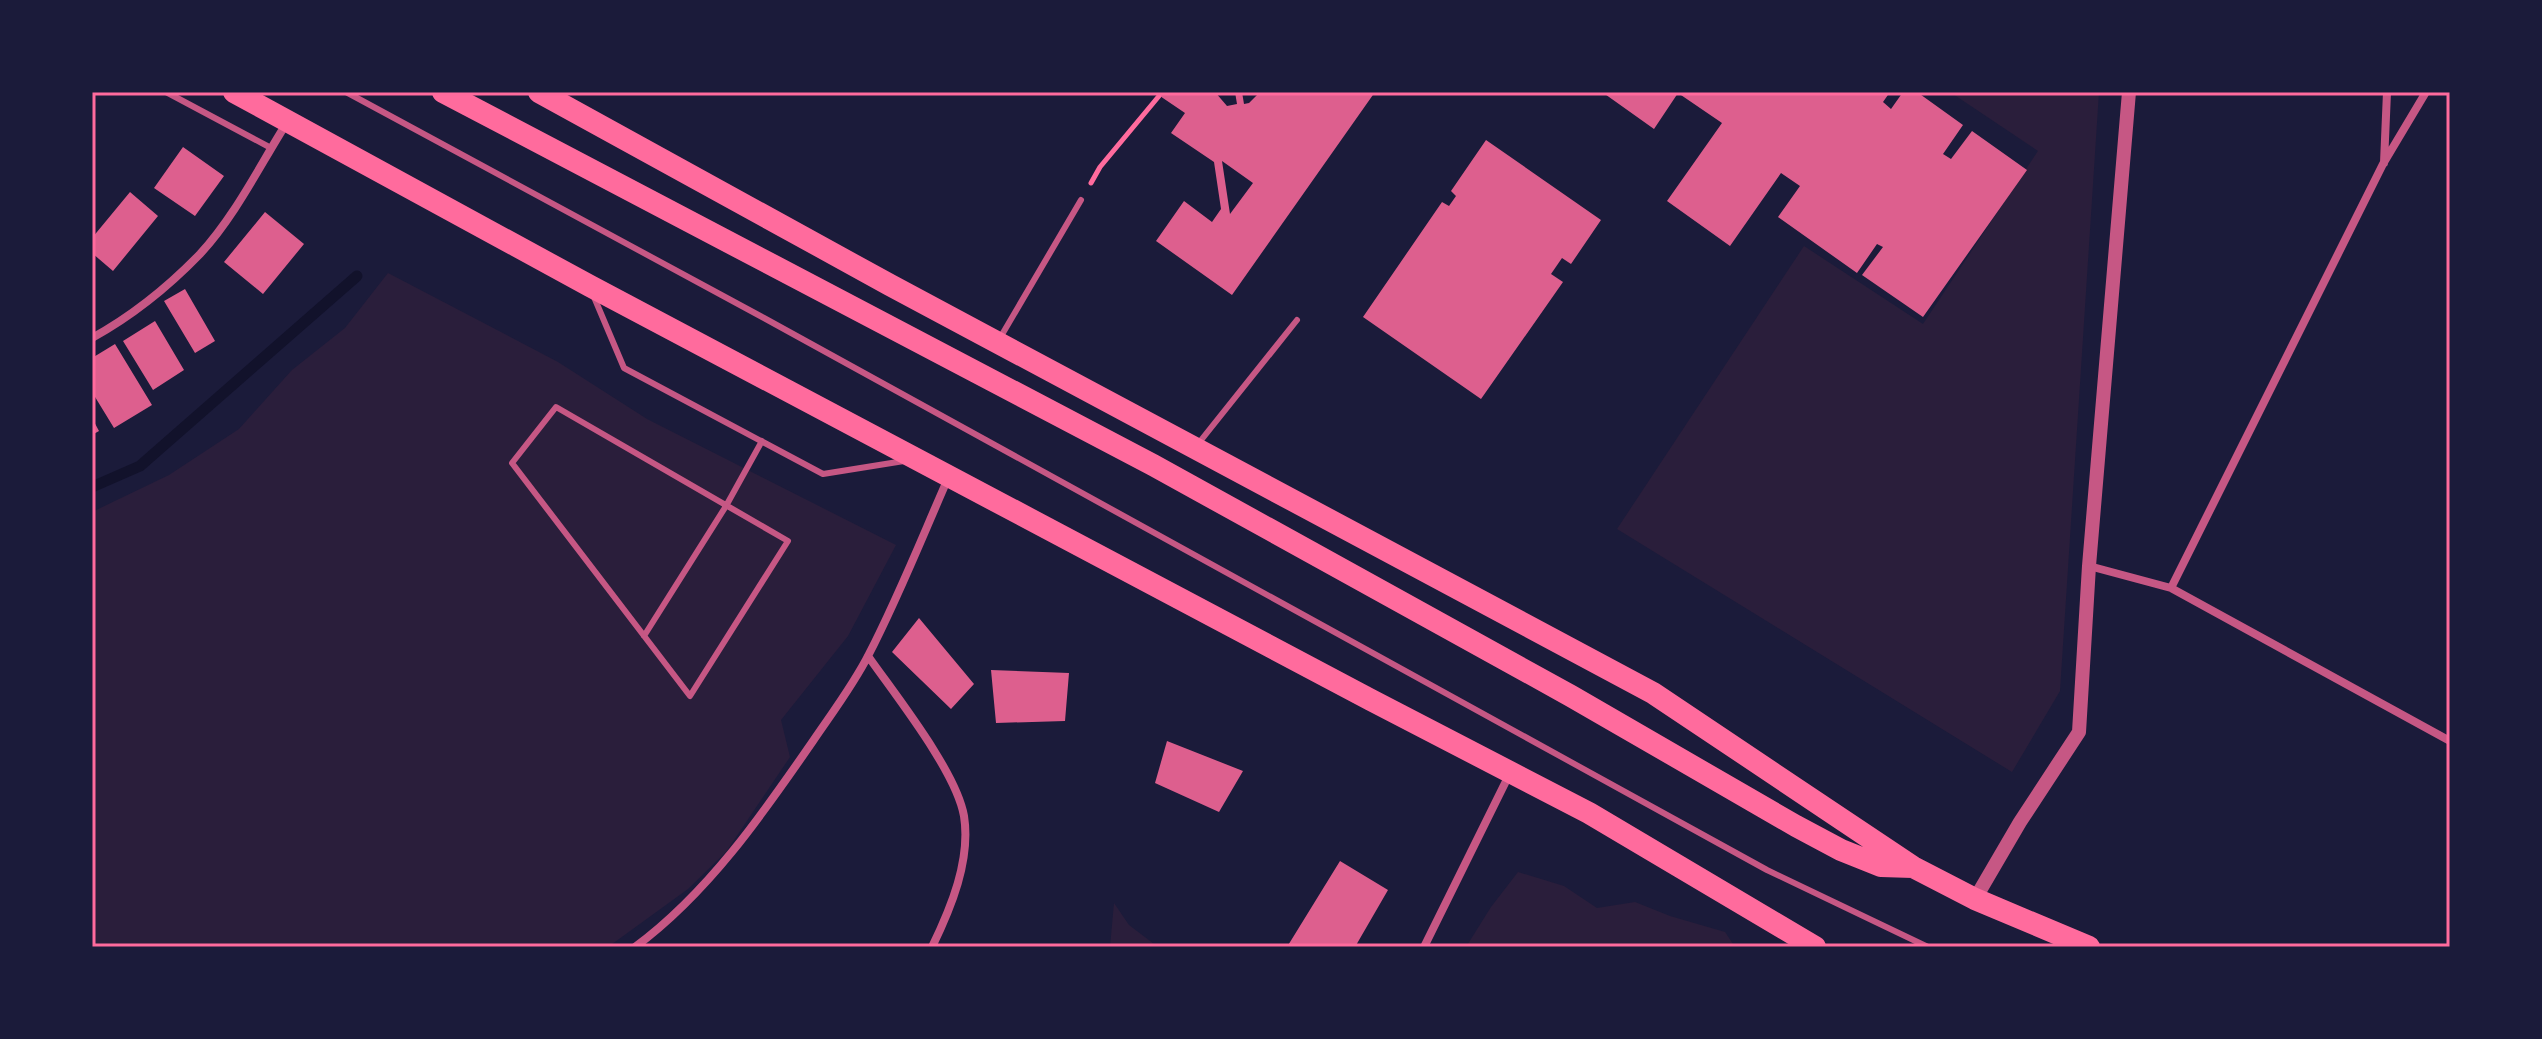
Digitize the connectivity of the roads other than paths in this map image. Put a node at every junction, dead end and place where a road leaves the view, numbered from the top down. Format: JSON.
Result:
{"nodes":[{"id":1,"x":166,"y":92,"type":"edge"},
{"id":2,"x":234,"y":92,"type":"edge"},
{"id":3,"x":346,"y":92,"type":"edge"},
{"id":4,"x":443,"y":92,"type":"edge"},
{"id":5,"x":539,"y":92,"type":"edge"},
{"id":6,"x":2129,"y":92,"type":"edge"},
{"id":7,"x":2387,"y":92,"type":"edge"},
{"id":8,"x":2426,"y":92,"type":"edge"},
{"id":9,"x":288,"y":120,"type":"junction"},
{"id":10,"x":271,"y":148,"type":"junction"},
{"id":11,"x":2383,"y":164,"type":"junction"},
{"id":12,"x":1081,"y":200,"type":"road end"},
{"id":13,"x":590,"y":286,"type":"junction"},
{"id":14,"x":1297,"y":320,"type":"dead end"},
{"id":15,"x":92,"y":338,"type":"edge"},
{"id":16,"x":998,"y":342,"type":"junction"},
{"id":17,"x":762,"y":441,"type":"junction"},
{"id":18,"x":1196,"y":447,"type":"junction"},
{"id":19,"x":919,"y":459,"type":"junction"},
{"id":20,"x":950,"y":476,"type":"junction"},
{"id":21,"x":726,"y":506,"type":"junction"},
{"id":22,"x":2089,"y":566,"type":"junction"},
{"id":23,"x":2171,"y":588,"type":"junction"},
{"id":24,"x":644,"y":636,"type":"junction"},
{"id":25,"x":868,"y":656,"type":"junction"},
{"id":26,"x":2450,"y":741,"type":"edge"},
{"id":27,"x":1510,"y":772,"type":"junction"},
{"id":28,"x":1913,"y":867,"type":"junction"},
{"id":29,"x":1975,"y":899,"type":"junction"},
{"id":30,"x":635,"y":947,"type":"edge"},
{"id":31,"x":932,"y":947,"type":"edge"},
{"id":32,"x":1424,"y":947,"type":"edge"},
{"id":33,"x":1815,"y":947,"type":"edge"},
{"id":34,"x":1928,"y":947,"type":"edge"},
{"id":35,"x":2089,"y":947,"type":"edge"}],
"edges":[{"from":1,"to":10,"type":"lane"},
{"from":2,"to":9,"type":"highway"},
{"from":3,"to":34,"type":"lane"},
{"from":4,"to":28,"type":"highway"},
{"from":5,"to":16,"type":"highway"},
{"from":6,"to":22,"type":"street"},
{"from":7,"to":11,"type":"street"},
{"from":8,"to":11,"type":"street"},
{"from":9,"to":10,"type":"street"},
{"from":9,"to":13,"type":"highway"},
{"from":10,"to":15,"type":"street"},
{"from":11,"to":23,"type":"street"},
{"from":12,"to":16,"type":"lane"},
{"from":13,"to":17,"type":"lane"},
{"from":13,"to":19,"type":"highway"},
{"from":14,"to":18,"type":"lane"},
{"from":16,"to":18,"type":"highway"},
{"from":17,"to":19,"type":"lane"},
{"from":17,"to":21,"type":"lane"},
{"from":18,"to":28,"type":"highway"},
{"from":19,"to":20,"type":"highway"},
{"from":20,"to":25,"type":"street"},
{"from":20,"to":27,"type":"highway"},
{"from":21,"to":24,"type":"lane"},
{"from":21,"to":24,"type":"lane"},
{"from":21,"to":24,"type":"lane"},
{"from":22,"to":23,"type":"street"},
{"from":22,"to":29,"type":"street"},
{"from":23,"to":26,"type":"street"},
{"from":25,"to":30,"type":"street"},
{"from":25,"to":31,"type":"street"},
{"from":27,"to":32,"type":"street"},
{"from":27,"to":33,"type":"highway"},
{"from":28,"to":29,"type":"highway"},
{"from":29,"to":35,"type":"highway"}]}
